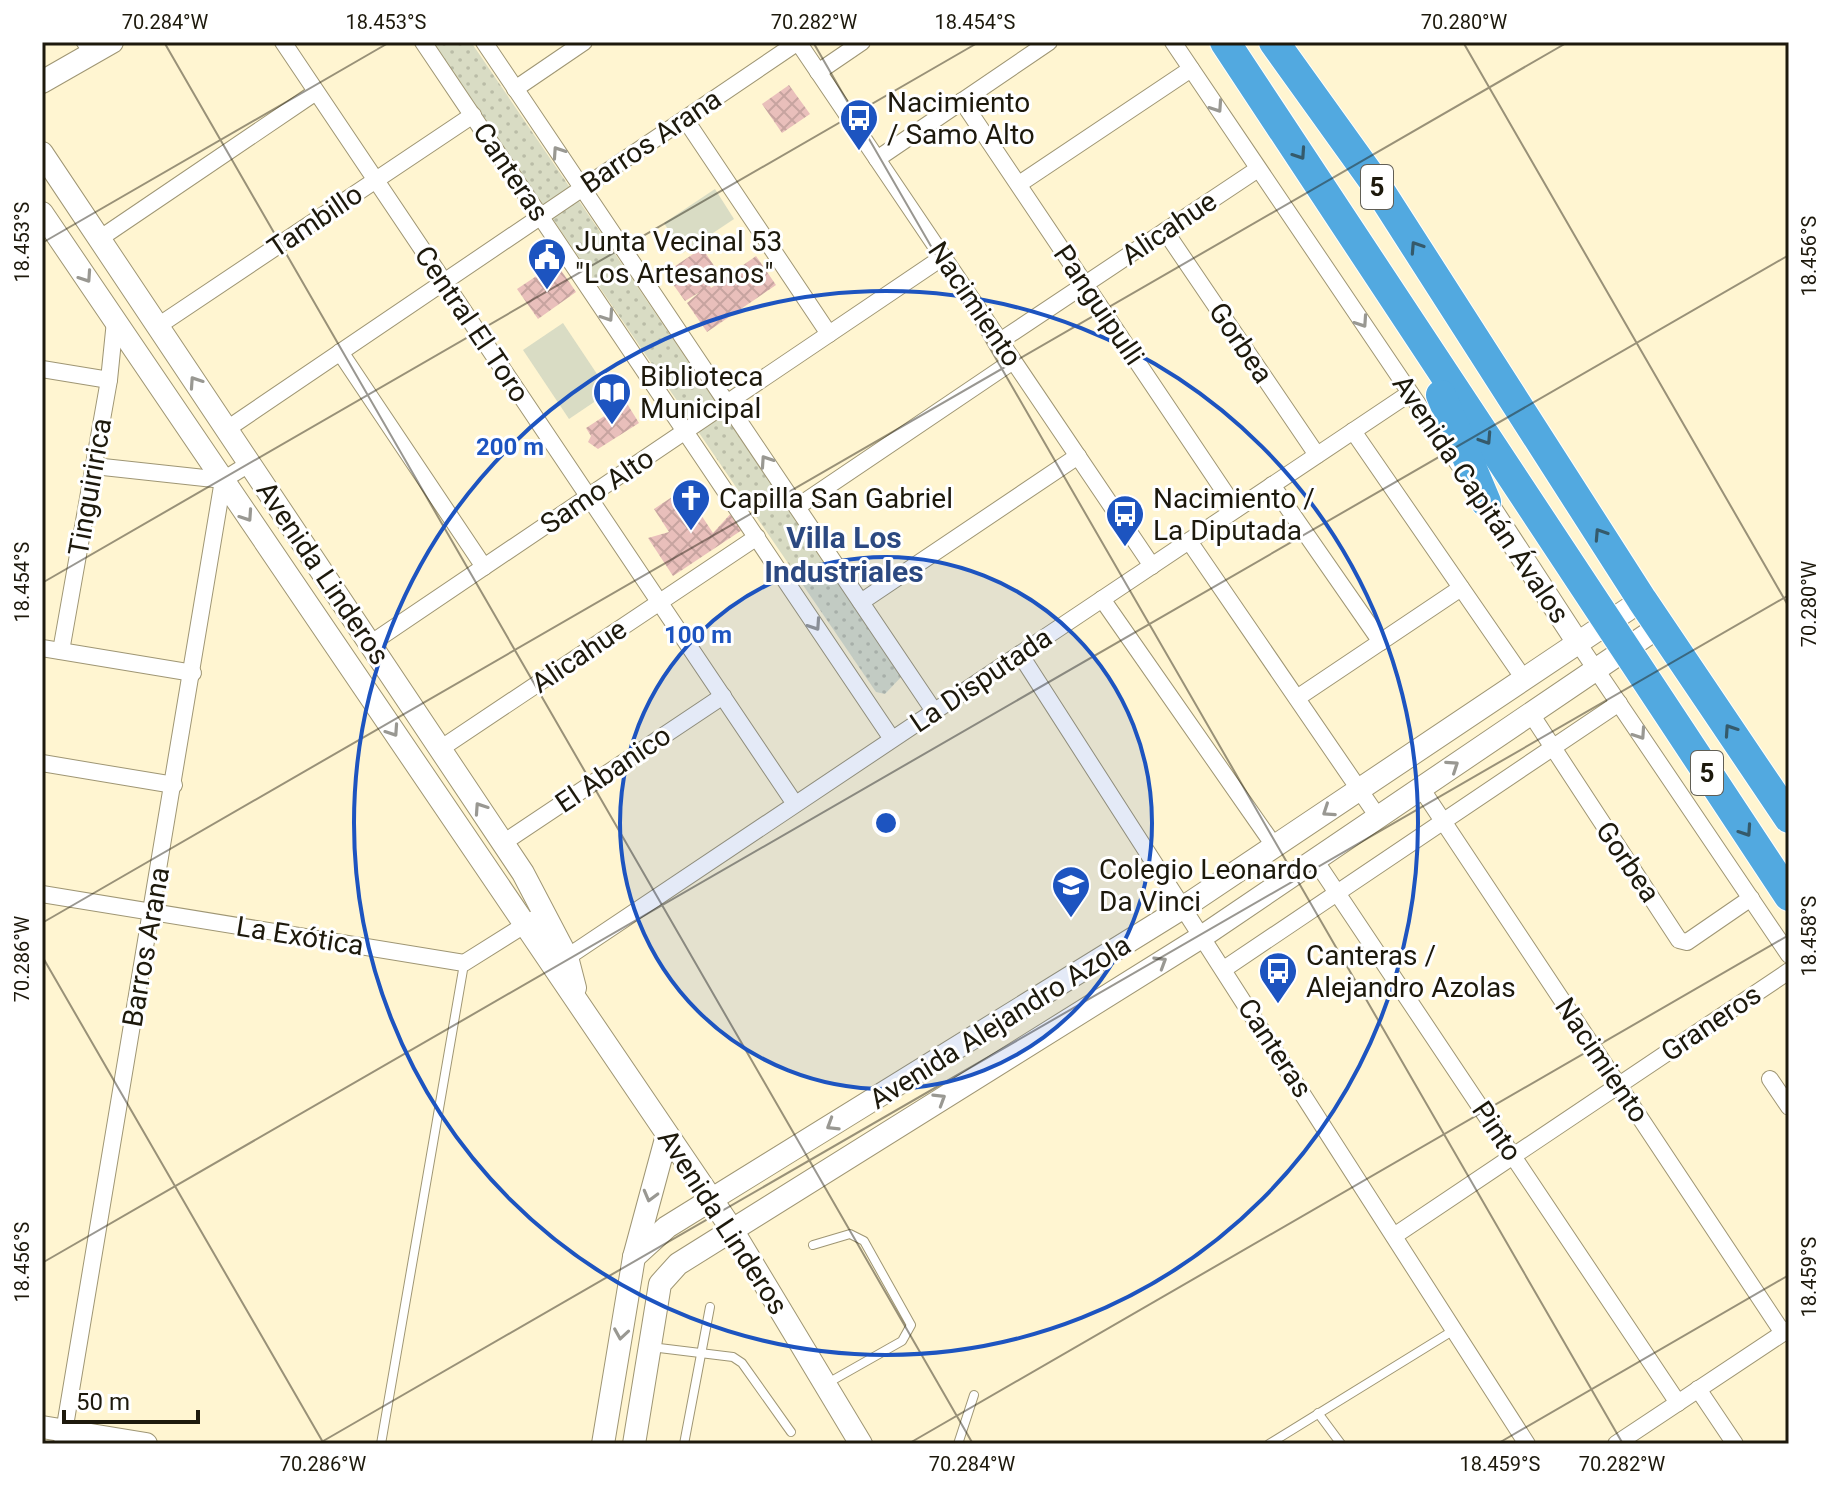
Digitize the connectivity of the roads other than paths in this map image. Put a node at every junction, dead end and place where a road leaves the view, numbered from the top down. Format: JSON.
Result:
{"nodes":[{"id":1,"x":112,"y":42,"type":"edge"},
{"id":2,"x":283,"y":42,"type":"edge"},
{"id":3,"x":423,"y":42,"type":"edge"},
{"id":4,"x":484,"y":42,"type":"edge"},
{"id":5,"x":584,"y":42,"type":"edge"},
{"id":6,"x":798,"y":42,"type":"edge"},
{"id":7,"x":862,"y":42,"type":"edge"},
{"id":8,"x":1173,"y":42,"type":"edge"},
{"id":9,"x":1225,"y":42,"type":"edge"},
{"id":10,"x":1274,"y":42,"type":"edge"},
{"id":11,"x":1045,"y":43,"type":"edge"},
{"id":12,"x":84,"y":49,"type":"edge"},
{"id":13,"x":1191,"y":69,"type":"junction"},
{"id":14,"x":818,"y":72,"type":"junction"},
{"id":15,"x":42,"y":82,"type":"edge"},
{"id":16,"x":515,"y":89,"type":"junction"},
{"id":17,"x":316,"y":92,"type":"junction"},
{"id":18,"x":962,"y":101,"type":"junction"},
{"id":19,"x":473,"y":115,"type":"junction"},
{"id":20,"x":685,"y":119,"type":"junction"},
{"id":21,"x":42,"y":153,"type":"edge"},
{"id":22,"x":877,"y":159,"type":"junction"},
{"id":23,"x":1258,"y":169,"type":"junction"},
{"id":24,"x":376,"y":180,"type":"junction"},
{"id":25,"x":1019,"y":184,"type":"junction"},
{"id":26,"x":582,"y":188,"type":"junction"},
{"id":27,"x":42,"y":213,"type":"edge"},
{"id":28,"x":541,"y":216,"type":"junction"},
{"id":29,"x":1165,"y":231,"type":"junction"},
{"id":30,"x":99,"y":239,"type":"junction"},
{"id":31,"x":943,"y":257,"type":"junction"},
{"id":32,"x":444,"y":281,"type":"junction"},
{"id":33,"x":1086,"y":284,"type":"junction"},
{"id":34,"x":115,"y":321,"type":"junction"},
{"id":35,"x":158,"y":326,"type":"junction"},
{"id":36,"x":1413,"y":327,"type":"junction"},
{"id":37,"x":829,"y":334,"type":"junction"},
{"id":38,"x":1000,"y":341,"type":"junction"},
{"id":39,"x":340,"y":352,"type":"junction"},
{"id":40,"x":1013,"y":361,"type":"junction"},
{"id":41,"x":42,"y":369,"type":"edge"},
{"id":42,"x":109,"y":380,"type":"junction"},
{"id":43,"x":1410,"y":393,"type":"junction"},
{"id":44,"x":727,"y":403,"type":"junction"},
{"id":45,"x":227,"y":429,"type":"junction"},
{"id":46,"x":685,"y":431,"type":"junction"},
{"id":47,"x":1353,"y":431,"type":"junction"},
{"id":48,"x":1317,"y":455,"type":"junction"},
{"id":49,"x":1078,"y":456,"type":"junction"},
{"id":50,"x":249,"y":464,"type":"junction"},
{"id":51,"x":94,"y":466,"type":"junction"},
{"id":52,"x":223,"y":480,"type":"junction"},
{"id":53,"x":1272,"y":485,"type":"junction"},
{"id":54,"x":588,"y":496,"type":"junction"},
{"id":55,"x":1486,"y":502,"type":"junction"},
{"id":56,"x":797,"y":507,"type":"junction"},
{"id":57,"x":1236,"y":509,"type":"junction"},
{"id":58,"x":757,"y":537,"type":"junction"},
{"id":59,"x":1189,"y":541,"type":"junction"},
{"id":60,"x":1152,"y":566,"type":"junction"},
{"id":61,"x":484,"y":567,"type":"junction"},
{"id":62,"x":1461,"y":588,"type":"junction"},
{"id":63,"x":1102,"y":599,"type":"junction"},
{"id":64,"x":1642,"y":600,"type":"junction"},
{"id":65,"x":659,"y":602,"type":"junction"},
{"id":66,"x":861,"y":602,"type":"junction"},
{"id":67,"x":1607,"y":624,"type":"junction"},
{"id":68,"x":1660,"y":626,"type":"junction"},
{"id":69,"x":1381,"y":642,"type":"junction"},
{"id":70,"x":1578,"y":643,"type":"junction"},
{"id":71,"x":370,"y":644,"type":"junction"},
{"id":72,"x":42,"y":648,"type":"edge"},
{"id":73,"x":1624,"y":650,"type":"junction"},
{"id":74,"x":61,"y":651,"type":"junction"},
{"id":75,"x":1020,"y":654,"type":"junction"},
{"id":76,"x":1596,"y":669,"type":"junction"},
{"id":77,"x":193,"y":673,"type":"junction"},
{"id":78,"x":1524,"y":679,"type":"junction"},
{"id":79,"x":723,"y":696,"type":"junction"},
{"id":80,"x":1297,"y":698,"type":"junction"},
{"id":81,"x":1619,"y":703,"type":"junction"},
{"id":82,"x":934,"y":711,"type":"junction"},
{"id":83,"x":1531,"y":714,"type":"junction"},
{"id":84,"x":892,"y":739,"type":"junction"},
{"id":85,"x":1552,"y":748,"type":"junction"},
{"id":86,"x":440,"y":749,"type":"junction"},
{"id":87,"x":42,"y":763,"type":"edge"},
{"id":88,"x":174,"y":785,"type":"junction"},
{"id":89,"x":1421,"y":788,"type":"junction"},
{"id":90,"x":1360,"y":790,"type":"junction"},
{"id":91,"x":795,"y":804,"type":"junction"},
{"id":92,"x":1378,"y":817,"type":"junction"},
{"id":93,"x":1789,"y":818,"type":"edge"},
{"id":94,"x":1443,"y":821,"type":"junction"},
{"id":95,"x":503,"y":843,"type":"junction"},
{"id":96,"x":1275,"y":847,"type":"junction"},
{"id":97,"x":1315,"y":860,"type":"junction"},
{"id":98,"x":1337,"y":893,"type":"junction"},
{"id":99,"x":42,"y":894,"type":"edge"},
{"id":100,"x":1789,"y":896,"type":"edge"},
{"id":101,"x":1751,"y":898,"type":"junction"},
{"id":102,"x":1184,"y":907,"type":"junction"},
{"id":103,"x":545,"y":912,"type":"junction"},
{"id":104,"x":152,"y":913,"type":"junction"},
{"id":105,"x":525,"y":925,"type":"junction"},
{"id":106,"x":1203,"y":936,"type":"junction"},
{"id":107,"x":1789,"y":955,"type":"edge"},
{"id":108,"x":560,"y":962,"type":"junction"},
{"id":109,"x":464,"y":963,"type":"junction"},
{"id":110,"x":1224,"y":969,"type":"junction"},
{"id":111,"x":1789,"y":971,"type":"edge"},
{"id":112,"x":1770,"y":1079,"type":"dead end"},
{"id":113,"x":1618,"y":1085,"type":"junction"},
{"id":114,"x":1789,"y":1107,"type":"edge"},
{"id":115,"x":667,"y":1135,"type":"junction"},
{"id":116,"x":1513,"y":1156,"type":"junction"},
{"id":117,"x":712,"y":1200,"type":"junction"},
{"id":118,"x":731,"y":1228,"type":"junction"},
{"id":119,"x":1394,"y":1236,"type":"junction"},
{"id":120,"x":813,"y":1245,"type":"dead end"},
{"id":121,"x":634,"y":1257,"type":"junction"},
{"id":122,"x":710,"y":1307,"type":"dead end"},
{"id":123,"x":1454,"y":1330,"type":"junction"},
{"id":124,"x":1786,"y":1331,"type":"edge"},
{"id":125,"x":650,"y":1347,"type":"junction"},
{"id":126,"x":701,"y":1351,"type":"junction"},
{"id":127,"x":825,"y":1385,"type":"junction"},
{"id":128,"x":1698,"y":1389,"type":"junction"},
{"id":129,"x":974,"y":1395,"type":"dead end"},
{"id":130,"x":1678,"y":1403,"type":"junction"},
{"id":131,"x":1318,"y":1413,"type":"junction"},
{"id":132,"x":791,"y":1432,"type":"dead end"},
{"id":133,"x":56,"y":1434,"type":"edge"},
{"id":134,"x":146,"y":1444,"type":"edge"},
{"id":135,"x":381,"y":1444,"type":"edge"},
{"id":136,"x":603,"y":1444,"type":"edge"},
{"id":137,"x":634,"y":1444,"type":"edge"},
{"id":138,"x":684,"y":1444,"type":"edge"},
{"id":139,"x":861,"y":1444,"type":"edge"},
{"id":140,"x":958,"y":1444,"type":"edge"},
{"id":141,"x":1269,"y":1444,"type":"edge"},
{"id":142,"x":1341,"y":1444,"type":"edge"},
{"id":143,"x":1527,"y":1444,"type":"edge"},
{"id":144,"x":1616,"y":1444,"type":"edge"},
{"id":145,"x":1735,"y":1444,"type":"edge"}],
"edges":[{"from":1,"to":12,"type":"main road"},
{"from":2,"to":17,"type":"street","name":"Central El Toro"},
{"from":3,"to":19,"type":"street","name":"Canteras"},
{"from":4,"to":16,"type":"street","name":"Canteras"},
{"from":5,"to":16,"type":"street"},
{"from":6,"to":14,"type":"street","name":"Nacimiento"},
{"from":6,"to":20,"type":"street","name":"Barros Arana"},
{"from":7,"to":14,"type":"street"},
{"from":8,"to":13,"type":"street","name":"Avenida Capitán Ávalos"},
{"from":9,"to":36,"type":"highway","name":"Avenida Capitán Ávalos","number":"5","one_way":true},
{"from":64,"to":10,"type":"highway","number":"5","one_way":true},
{"from":11,"to":18,"type":"street"},
{"from":12,"to":15,"type":"main road"},
{"from":13,"to":23,"type":"street","name":"Avenida Capitán Ávalos","one_way":true},
{"from":13,"to":25,"type":"street"},
{"from":14,"to":22,"type":"street","name":"Nacimiento"},
{"from":26,"to":16,"type":"street","name":"Canteras","one_way":true},
{"from":17,"to":24,"type":"street","name":"Central El Toro"},
{"from":17,"to":30,"type":"street"},
{"from":18,"to":22,"type":"street"},
{"from":18,"to":25,"type":"street","name":"Panguipulli"},
{"from":19,"to":24,"type":"street","name":"Tambillo"},
{"from":19,"to":28,"type":"street","name":"Canteras"},
{"from":20,"to":26,"type":"street","name":"Barros Arana"},
{"from":20,"to":37,"type":"street"},
{"from":21,"to":30,"type":"main road","name":"Avenida Linderos"},
{"from":22,"to":31,"type":"street","name":"Nacimiento"},
{"from":23,"to":29,"type":"street","name":"Alicahue"},
{"from":23,"to":43,"type":"street","name":"Avenida Capitán Ávalos","one_way":true},
{"from":24,"to":32,"type":"street","name":"Central El Toro"},
{"from":24,"to":35,"type":"street","name":"Tambillo"},
{"from":25,"to":33,"type":"street","name":"Panguipulli"},
{"from":26,"to":28,"type":"street","name":"Barros Arana"},
{"from":26,"to":44,"type":"street","name":"Canteras"},
{"from":27,"to":34,"type":"main road","name":"Avenida Linderos","one_way":true},
{"from":28,"to":32,"type":"street","name":"Barros Arana"},
{"from":28,"to":46,"type":"street","name":"Canteras","one_way":true},
{"from":29,"to":33,"type":"street","name":"Alicahue"},
{"from":29,"to":48,"type":"street","name":"Gorbea"},
{"from":30,"to":35,"type":"main road","name":"Avenida Linderos"},
{"from":31,"to":37,"type":"street","name":"Samo Alto"},
{"from":31,"to":38,"type":"street","name":"Nacimiento"},
{"from":32,"to":39,"type":"street","name":"Barros Arana"},
{"from":32,"to":54,"type":"street","name":"Central El Toro"},
{"from":33,"to":38,"type":"street","name":"Alicahue"},
{"from":33,"to":57,"type":"street","name":"Panguipulli"},
{"from":34,"to":42,"type":"street","name":"Tinguiririca"},
{"from":34,"to":52,"type":"main road","name":"Avenida Linderos"},
{"from":45,"to":35,"type":"main road","name":"Avenida Linderos","one_way":true},
{"from":36,"to":55,"type":"highway"},
{"from":36,"to":67,"type":"highway","name":"Avenida Capitán Ávalos","number":"5","one_way":true},
{"from":37,"to":44,"type":"street","name":"Samo Alto"},
{"from":38,"to":40,"type":"street","name":"Nacimiento"},
{"from":39,"to":45,"type":"street","name":"Barros Arana"},
{"from":39,"to":61,"type":"street"},
{"from":40,"to":49,"type":"street","name":"Nacimiento"},
{"from":40,"to":56,"type":"street"},
{"from":41,"to":42,"type":"street"},
{"from":42,"to":51,"type":"street","name":"Tinguiririca"},
{"from":43,"to":47,"type":"street","name":"La Disputada"},
{"from":43,"to":55,"type":"street","name":"Avenida Capitán Ávalos"},
{"from":44,"to":46,"type":"street","name":"Samo Alto"},
{"from":56,"to":44,"type":"street","name":"Canteras","one_way":true},
{"from":45,"to":50,"type":"main road","name":"Avenida Linderos"},
{"from":46,"to":54,"type":"street","name":"Samo Alto"},
{"from":46,"to":58,"type":"street","name":"Canteras"},
{"from":47,"to":48,"type":"street","name":"La Disputada"},
{"from":47,"to":62,"type":"street"},
{"from":48,"to":53,"type":"street","name":"La Disputada"},
{"from":49,"to":60,"type":"street","name":"Nacimiento"},
{"from":49,"to":66,"type":"street"},
{"from":50,"to":52,"type":"street"},
{"from":50,"to":71,"type":"main road","name":"Avenida Linderos"},
{"from":51,"to":52,"type":"street"},
{"from":51,"to":74,"type":"street","name":"Tinguiririca"},
{"from":52,"to":77,"type":"street","name":"Barros Arana"},
{"from":52,"to":105,"type":"main road","name":"Avenida Linderos","one_way":true},
{"from":53,"to":57,"type":"street","name":"La Disputada"},
{"from":53,"to":69,"type":"street"},
{"from":54,"to":61,"type":"street","name":"Samo Alto"},
{"from":54,"to":65,"type":"street","name":"Central El Toro"},
{"from":55,"to":70,"type":"main road","name":"Avenida Capitán Ávalos"},
{"from":56,"to":66,"type":"street","name":"Canteras"},
{"from":57,"to":59,"type":"street","name":"La Disputada"},
{"from":58,"to":65,"type":"street","name":"Alicahue"},
{"from":58,"to":84,"type":"street","name":"Canteras","one_way":true},
{"from":59,"to":60,"type":"street","name":"La Disputada"},
{"from":59,"to":80,"type":"street"},
{"from":60,"to":63,"type":"street","name":"La Disputada"},
{"from":61,"to":71,"type":"street","name":"Samo Alto"},
{"from":62,"to":69,"type":"street"},
{"from":62,"to":78,"type":"street"},
{"from":63,"to":75,"type":"street","name":"La Disputada"},
{"from":63,"to":96,"type":"street"},
{"from":64,"to":67,"type":"main road","name":"Avenida Alejandro Azola"},
{"from":64,"to":68,"type":"highway","number":"5"},
{"from":65,"to":79,"type":"street","name":"Central El Toro"},
{"from":65,"to":86,"type":"street","name":"Alicahue"},
{"from":66,"to":82,"type":"street","name":"Canteras"},
{"from":67,"to":70,"type":"main road","name":"Avenida Alejandro Azola"},
{"from":67,"to":73,"type":"highway","name":"Avenida Capitán Ávalos","number":"5"},
{"from":68,"to":73,"type":"main road","name":"Avenida Alejandro Azola"},
{"from":93,"to":68,"type":"highway","number":"5","one_way":true},
{"from":69,"to":80,"type":"street"},
{"from":70,"to":76,"type":"street","name":"Avenida Capitán Ávalos"},
{"from":70,"to":78,"type":"main road","name":"Avenida Alejandro Azola"},
{"from":71,"to":86,"type":"main road","name":"Avenida Linderos"},
{"from":72,"to":74,"type":"street"},
{"from":73,"to":76,"type":"main road","name":"Avenida Alejandro Azola"},
{"from":73,"to":100,"type":"highway","name":"Avenida Capitán Ávalos","number":"5","one_way":true},
{"from":74,"to":77,"type":"street"},
{"from":75,"to":82,"type":"street","name":"La Disputada"},
{"from":75,"to":102,"type":"street","name":"Canteras"},
{"from":76,"to":81,"type":"street","name":"Avenida Capitán Ávalos"},
{"from":76,"to":83,"type":"main road","name":"Avenida Alejandro Azola"},
{"from":77,"to":88,"type":"street","name":"Barros Arana"},
{"from":78,"to":90,"type":"main road","name":"Avenida Alejandro Azola"},
{"from":79,"to":91,"type":"street","name":"Central El Toro"},
{"from":79,"to":95,"type":"street","name":"El Abanico"},
{"from":80,"to":90,"type":"street"},
{"from":81,"to":85,"type":"street"},
{"from":81,"to":101,"type":"street","name":"Avenida Capitán Ávalos","one_way":true},
{"from":82,"to":84,"type":"street","name":"La Disputada"},
{"from":83,"to":85,"type":"street","name":"Gorbea"},
{"from":89,"to":83,"type":"main road","name":"Avenida Alejandro Azola","one_way":true},
{"from":84,"to":91,"type":"street","name":"La Disputada"},
{"from":85,"to":94,"type":"street"},
{"from":85,"to":101,"type":"street","name":"Gorbea"},
{"from":95,"to":86,"type":"main road","name":"Avenida Linderos","one_way":true},
{"from":87,"to":88,"type":"street"},
{"from":88,"to":104,"type":"street","name":"Barros Arana"},
{"from":89,"to":92,"type":"main road","name":"Avenida Alejandro Azola"},
{"from":89,"to":94,"type":"street","name":"Nacimiento"},
{"from":90,"to":92,"type":"street"},
{"from":90,"to":96,"type":"main road","name":"Avenida Alejandro Azola","one_way":true},
{"from":91,"to":108,"type":"street","name":"La Disputada"},
{"from":92,"to":97,"type":"main road","name":"Avenida Alejandro Azola"},
{"from":94,"to":98,"type":"street"},
{"from":94,"to":113,"type":"street","name":"Nacimiento"},
{"from":95,"to":103,"type":"main road","name":"Avenida Linderos"},
{"from":96,"to":102,"type":"main road","name":"Avenida Alejandro Azola"},
{"from":97,"to":98,"type":"street","name":"Pinto"},
{"from":97,"to":106,"type":"main road","name":"Avenida Alejandro Azola"},
{"from":98,"to":110,"type":"street"},
{"from":98,"to":116,"type":"street","name":"Pinto"},
{"from":99,"to":104,"type":"street","name":"La Exótica"},
{"from":101,"to":107,"type":"street","name":"Avenida Capitán Ávalos"},
{"from":102,"to":106,"type":"street","name":"Canteras"},
{"from":102,"to":117,"type":"main road","name":"Avenida Alejandro Azola","one_way":true},
{"from":103,"to":105,"type":"street"},
{"from":103,"to":108,"type":"main road","name":"Avenida Linderos"},
{"from":104,"to":109,"type":"street","name":"La Exótica"},
{"from":104,"to":133,"type":"street","name":"Barros Arana"},
{"from":105,"to":108,"type":"main road","name":"Avenida Linderos"},
{"from":105,"to":109,"type":"street"},
{"from":106,"to":110,"type":"street","name":"Canteras"},
{"from":118,"to":106,"type":"main road","name":"Avenida Alejandro Azola","one_way":true},
{"from":108,"to":115,"type":"main road","name":"Avenida Linderos"},
{"from":109,"to":135,"type":"lane"},
{"from":110,"to":119,"type":"street","name":"Canteras"},
{"from":111,"to":113,"type":"street","name":"Graneros"},
{"from":112,"to":114,"type":"street"},
{"from":113,"to":116,"type":"street","name":"Graneros"},
{"from":113,"to":124,"type":"street","name":"Nacimiento"},
{"from":115,"to":117,"type":"main road","name":"Avenida Linderos"},
{"from":115,"to":121,"type":"main road","one_way":true},
{"from":116,"to":119,"type":"street","name":"Graneros"},
{"from":116,"to":130,"type":"street","name":"Pinto"},
{"from":117,"to":118,"type":"main road","name":"Avenida Linderos"},
{"from":117,"to":121,"type":"main road","name":"Avenida Alejandro Azola"},
{"from":118,"to":125,"type":"main road","name":"Avenida Alejandro Azola"},
{"from":118,"to":127,"type":"main road","name":"Avenida Linderos"},
{"from":119,"to":123,"type":"street","name":"Canteras"},
{"from":120,"to":127,"type":"lane"},
{"from":121,"to":136,"type":"main road","one_way":true},
{"from":122,"to":126,"type":"lane"},
{"from":123,"to":131,"type":"lane"},
{"from":123,"to":143,"type":"street","name":"Canteras"},
{"from":124,"to":128,"type":"street"},
{"from":125,"to":126,"type":"lane"},
{"from":125,"to":137,"type":"main road","name":"Avenida Alejandro Azola"},
{"from":126,"to":132,"type":"lane"},
{"from":126,"to":138,"type":"lane"},
{"from":127,"to":139,"type":"main road","name":"Avenida Linderos"},
{"from":128,"to":130,"type":"street"},
{"from":128,"to":145,"type":"street"},
{"from":129,"to":140,"type":"lane"},
{"from":130,"to":144,"type":"street"},
{"from":131,"to":141,"type":"lane"},
{"from":131,"to":142,"type":"lane"},
{"from":133,"to":134,"type":"main road"}]}
